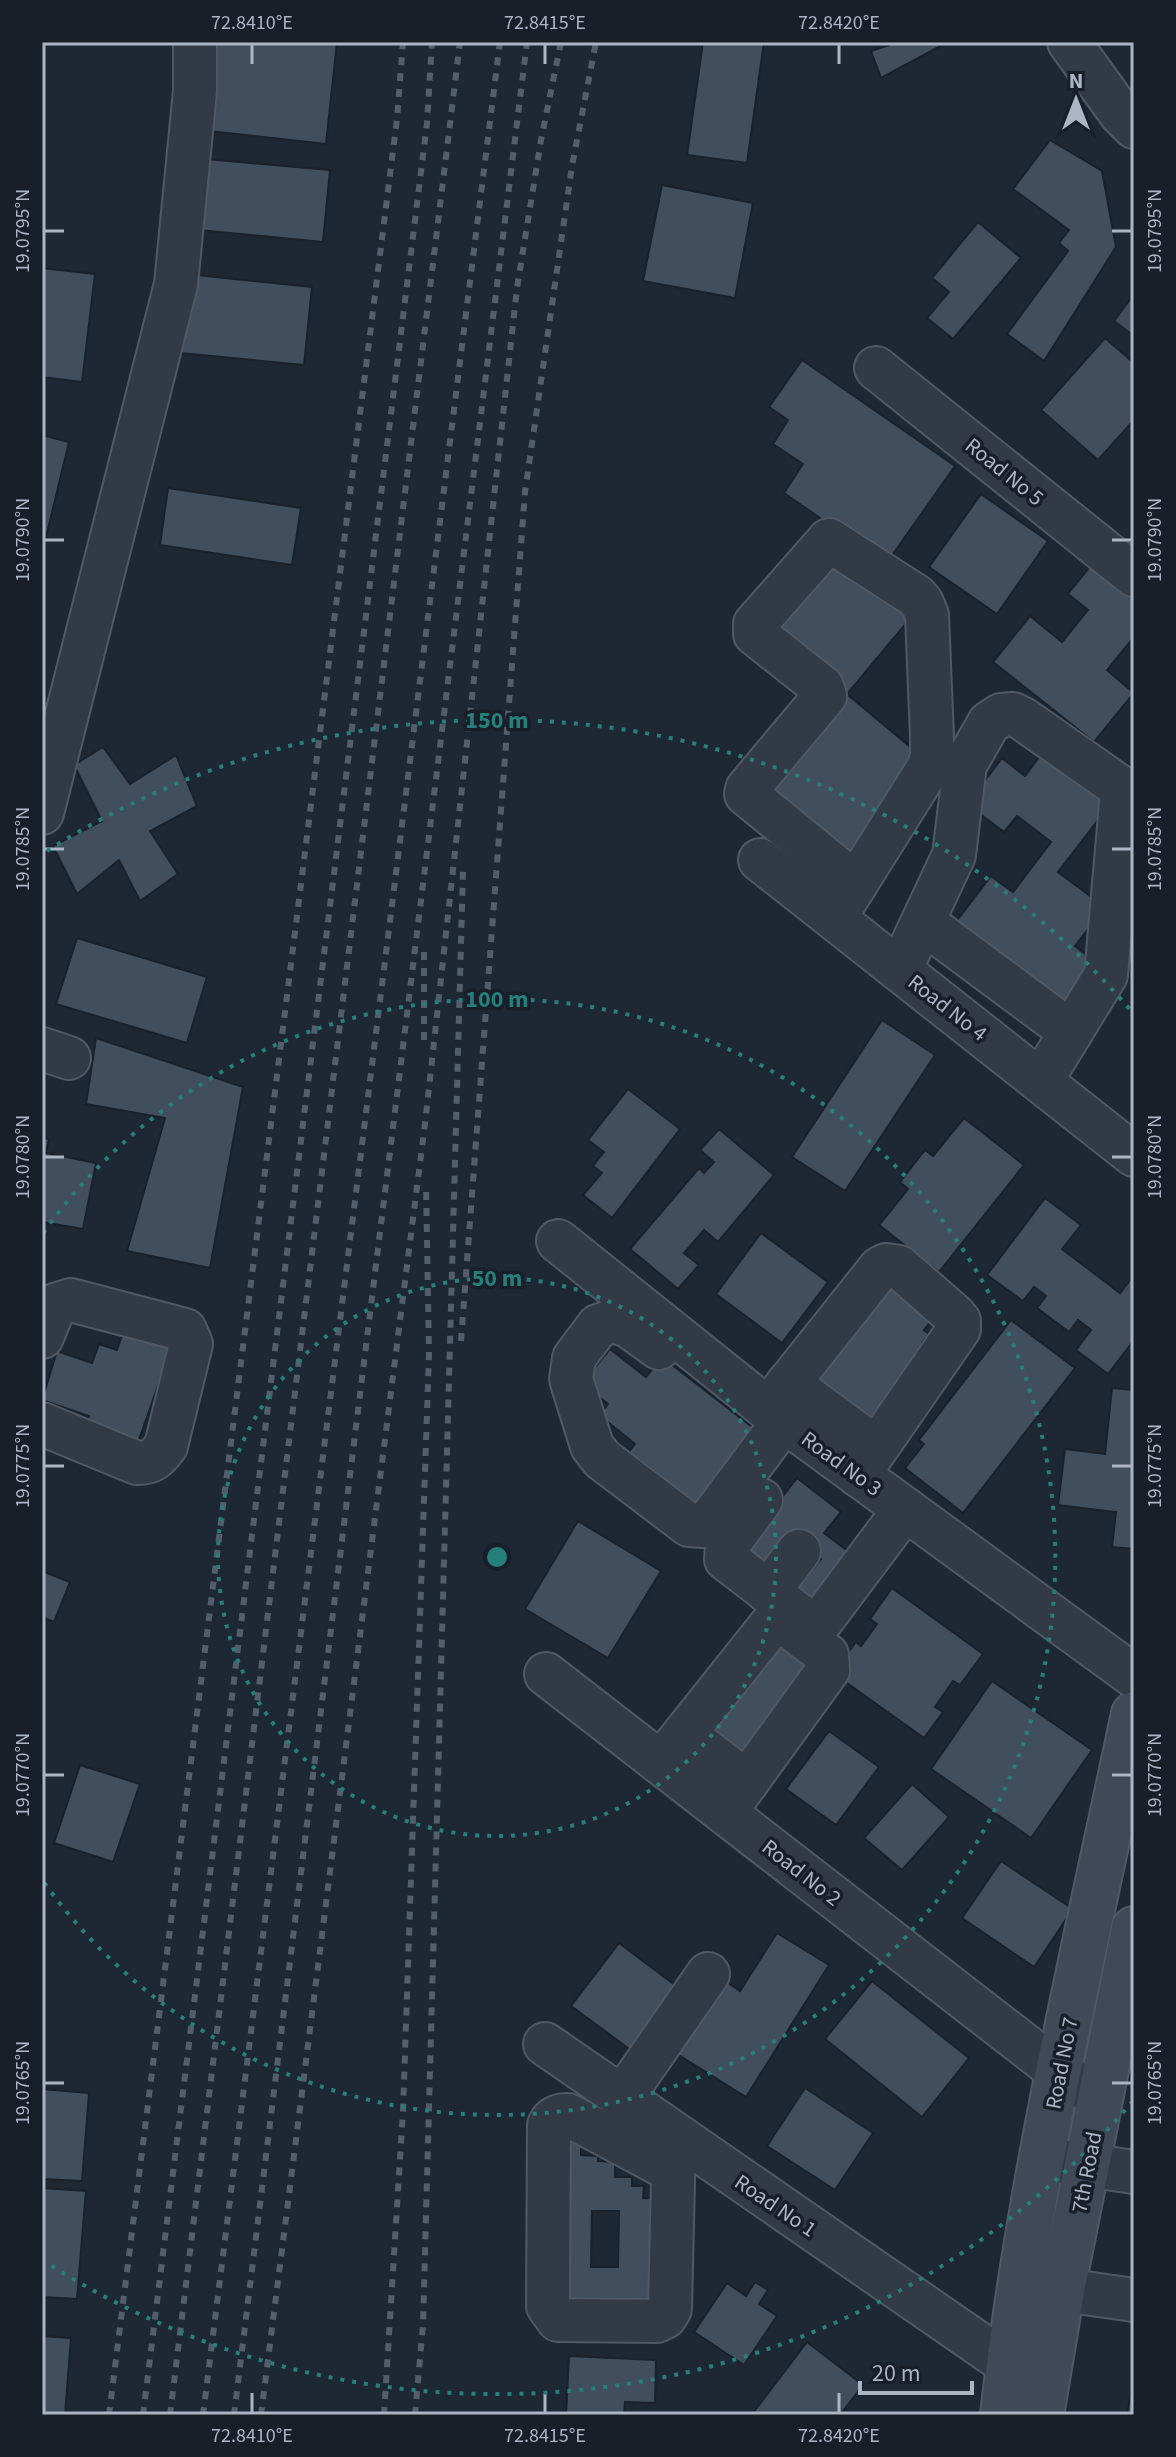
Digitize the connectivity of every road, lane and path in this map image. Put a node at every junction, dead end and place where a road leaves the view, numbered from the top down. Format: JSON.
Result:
{"nodes":[{"id":1,"x":195,"y":42,"type":"edge"},
{"id":2,"x":1069,"y":42,"type":"edge"},
{"id":3,"x":1134,"y":127,"type":"edge"},
{"id":4,"x":876,"y":368,"type":"dead end"},
{"id":5,"x":1134,"y":575,"type":"edge"},
{"id":6,"x":42,"y":813,"type":"edge"},
{"id":7,"x":760,"y":860,"type":"dead end"},
{"id":8,"x":846,"y":901,"type":"junction"},
{"id":9,"x":923,"y":922,"type":"junction"},
{"id":10,"x":900,"y":970,"type":"junction"},
{"id":11,"x":1071,"y":1032,"type":"junction"},
{"id":12,"x":1041,"y":1081,"type":"junction"},
{"id":13,"x":1134,"y":1155,"type":"edge"},
{"id":14,"x":558,"y":1241,"type":"dead end"},
{"id":15,"x":646,"y":1325,"type":"junction"},
{"id":16,"x":42,"y":1337,"type":"edge"},
{"id":17,"x":785,"y":1417,"type":"junction"},
{"id":18,"x":42,"y":1424,"type":"edge"},
{"id":19,"x":867,"y":1461,"type":"junction"},
{"id":20,"x":905,"y":1509,"type":"junction"},
{"id":21,"x":799,"y":1551,"type":"dead end"},
{"id":22,"x":768,"y":1592,"type":"junction"},
{"id":23,"x":546,"y":1674,"type":"dead end"},
{"id":24,"x":1134,"y":1676,"type":"edge"},
{"id":25,"x":1134,"y":1714,"type":"edge"},
{"id":26,"x":672,"y":1749,"type":"junction"},
{"id":27,"x":736,"y":1797,"type":"junction"},
{"id":28,"x":1134,"y":1929,"type":"edge"},
{"id":29,"x":708,"y":1974,"type":"dead end"},
{"id":30,"x":1058,"y":2071,"type":"junction"},
{"id":31,"x":622,"y":2098,"type":"junction"},
{"id":32,"x":1101,"y":2099,"type":"junction"},
{"id":33,"x":575,"y":2119,"type":"junction"},
{"id":34,"x":674,"y":2153,"type":"junction"},
{"id":35,"x":1042,"y":2159,"type":"junction"},
{"id":36,"x":1088,"y":2167,"type":"junction"},
{"id":37,"x":1134,"y":2172,"type":"edge"},
{"id":38,"x":1019,"y":2283,"type":"junction"},
{"id":39,"x":1062,"y":2290,"type":"junction"},
{"id":40,"x":1134,"y":2300,"type":"edge"},
{"id":41,"x":1008,"y":2364,"type":"junction"},
{"id":42,"x":1043,"y":2402,"type":"edge"},
{"id":43,"x":1003,"y":2415,"type":"edge"}],
"edges":[{"from":1,"to":6,"type":"street"},
{"from":2,"to":3,"type":"street"},
{"from":4,"to":5,"type":"street","name":"Road No 5"},
{"from":7,"to":8,"type":"street","name":"Road No 4"},
{"from":8,"to":8,"type":"street"},
{"from":8,"to":10,"type":"street","name":"Road No 4"},
{"from":9,"to":10,"type":"street"},
{"from":9,"to":11,"type":"street"},
{"from":9,"to":11,"type":"street"},
{"from":10,"to":12,"type":"street","name":"Road No 4"},
{"from":11,"to":12,"type":"street"},
{"from":12,"to":13,"type":"street","name":"Road No 4"},
{"from":14,"to":15,"type":"street","name":"Road No 3"},
{"from":15,"to":17,"type":"street","name":"Road No 3"},
{"from":15,"to":17,"type":"street"},
{"from":16,"to":18,"type":"street"},
{"from":17,"to":19,"type":"street","name":"Road No 3"},
{"from":17,"to":19,"type":"street"},
{"from":17,"to":19,"type":"street"},
{"from":17,"to":22,"type":"street"},
{"from":19,"to":20,"type":"street","name":"Road No 3"},
{"from":20,"to":22,"type":"street"},
{"from":20,"to":24,"type":"street","name":"Road No 3"},
{"from":21,"to":22,"type":"street"},
{"from":23,"to":26,"type":"street","name":"Road No 2"},
{"from":25,"to":30,"type":"street","name":"Road No 7"},
{"from":26,"to":27,"type":"street","name":"Road No 2"},
{"from":26,"to":27,"type":"street"},
{"from":27,"to":30,"type":"street","name":"Road No 2"},
{"from":28,"to":32,"type":"street","name":"7th Road"},
{"from":29,"to":31,"type":"street"},
{"from":30,"to":32,"type":"street","name":"Road No 2"},
{"from":30,"to":35,"type":"street","name":"Road No 7"},
{"from":31,"to":33,"type":"street","name":"Road No 1"},
{"from":31,"to":34,"type":"street","name":"Road No 1"},
{"from":32,"to":36,"type":"street","name":"7th Road"},
{"from":33,"to":34,"type":"street"},
{"from":33,"to":34,"type":"street"},
{"from":34,"to":41,"type":"street","name":"Road No 1"},
{"from":35,"to":36,"type":"street"},
{"from":35,"to":38,"type":"street","name":"Road No 7"},
{"from":36,"to":37,"type":"street"},
{"from":36,"to":39,"type":"street","name":"7th Road"},
{"from":38,"to":39,"type":"street"},
{"from":38,"to":41,"type":"street","name":"Road No 7"},
{"from":39,"to":40,"type":"street"},
{"from":39,"to":42,"type":"street","name":"7th Road"},
{"from":41,"to":42,"type":"street","name":"Road No 1"},
{"from":41,"to":43,"type":"street","name":"Road No 7"}]}
